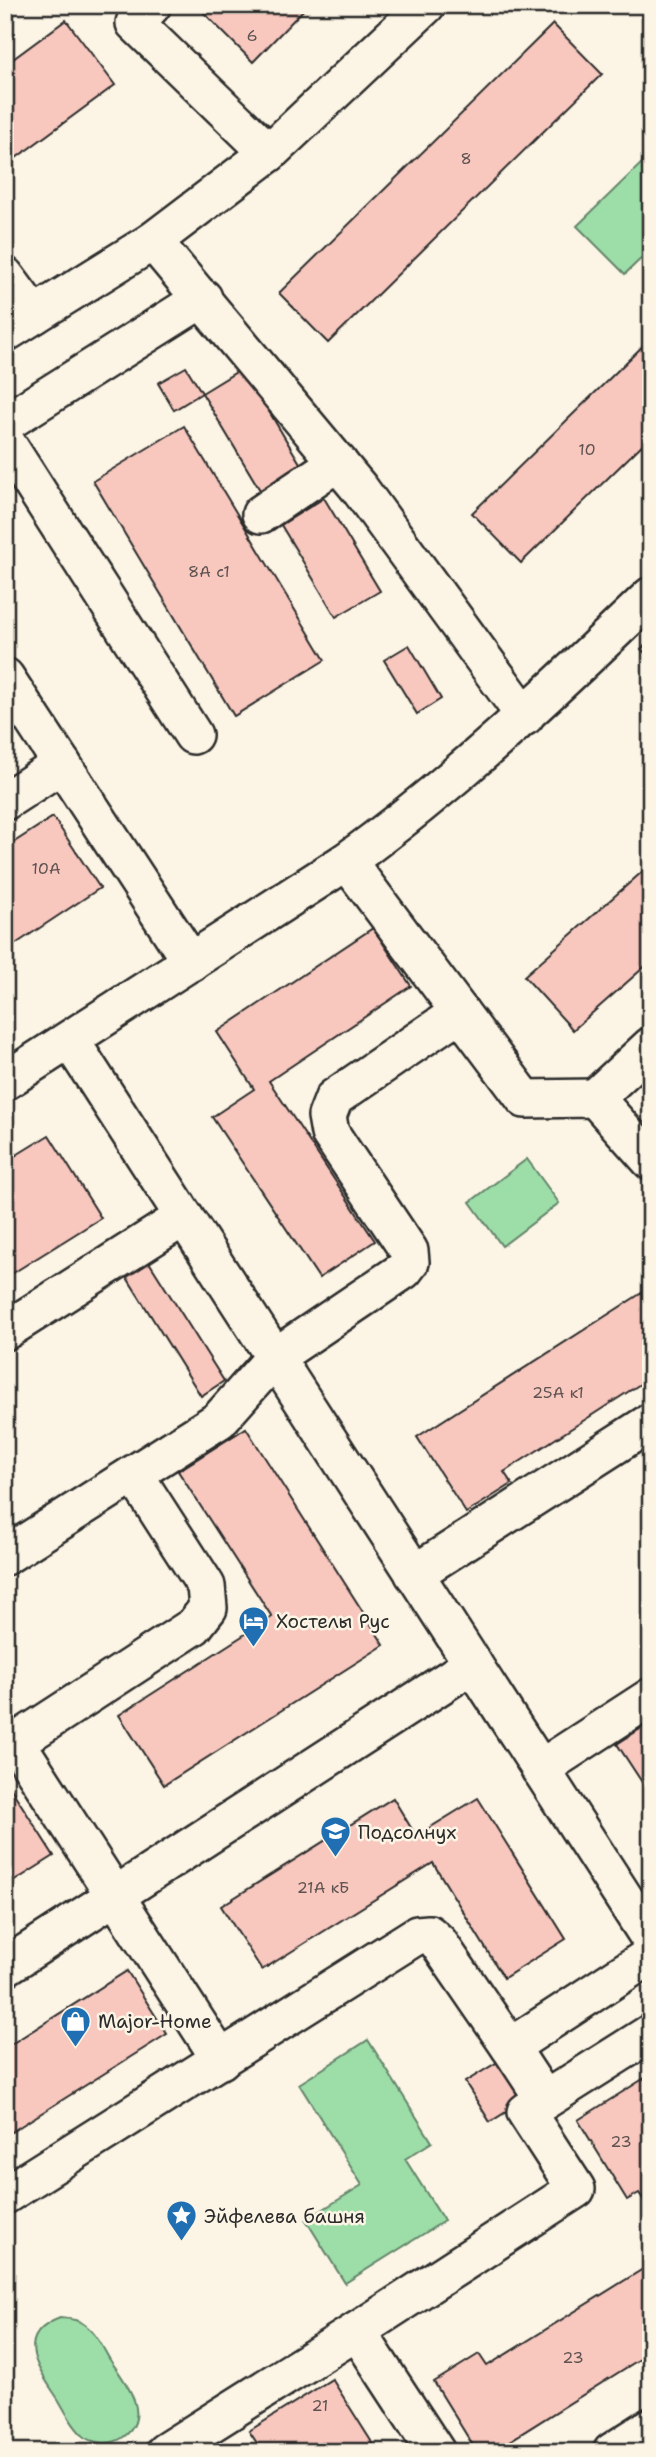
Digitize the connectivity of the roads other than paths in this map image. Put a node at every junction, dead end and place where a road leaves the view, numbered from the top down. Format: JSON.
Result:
{"nodes":[{"id":1,"x":152,"y":5,"type":"edge"},
{"id":2,"x":426,"y":5,"type":"edge"},
{"id":3,"x":269,"y":153,"type":"junction"},
{"id":4,"x":153,"y":241,"type":"junction"},
{"id":5,"x":5,"y":276,"type":"edge"},
{"id":6,"x":203,"y":298,"type":"junction"},
{"id":7,"x":20,"y":324,"type":"edge"},
{"id":8,"x":5,"y":423,"type":"edge"},
{"id":9,"x":5,"y":441,"type":"edge"},
{"id":10,"x":338,"y":462,"type":"junction"},
{"id":11,"x":261,"y":514,"type":"dead end"},
{"id":12,"x":651,"y":596,"type":"edge"},
{"id":13,"x":5,"y":677,"type":"edge"},
{"id":14,"x":525,"y":716,"type":"junction"},
{"id":15,"x":193,"y":736,"type":"dead end"},
{"id":16,"x":62,"y":764,"type":"junction"},
{"id":17,"x":5,"y":802,"type":"edge"},
{"id":18,"x":348,"y":861,"type":"junction"},
{"id":19,"x":191,"y":962,"type":"junction"},
{"id":20,"x":460,"y":1012,"type":"junction"},
{"id":21,"x":70,"y":1040,"type":"junction"},
{"id":22,"x":651,"y":1046,"type":"edge"},
{"id":23,"x":5,"y":1081,"type":"edge"},
{"id":24,"x":596,"y":1098,"type":"junction"},
{"id":25,"x":651,"y":1161,"type":"edge"},
{"id":26,"x":184,"y":1217,"type":"junction"},
{"id":27,"x":5,"y":1331,"type":"edge"},
{"id":28,"x":275,"y":1357,"type":"junction"},
{"id":29,"x":651,"y":1422,"type":"edge"},
{"id":30,"x":134,"y":1474,"type":"junction"},
{"id":31,"x":5,"y":1556,"type":"edge"},
{"id":32,"x":414,"y":1574,"type":"junction"},
{"id":33,"x":473,"y":1664,"type":"junction"},
{"id":34,"x":651,"y":1697,"type":"edge"},
{"id":35,"x":11,"y":1745,"type":"edge"},
{"id":36,"x":540,"y":1769,"type":"junction"},
{"id":37,"x":116,"y":1895,"type":"junction"},
{"id":38,"x":651,"y":1940,"type":"edge"},
{"id":39,"x":651,"y":1955,"type":"edge"},
{"id":40,"x":5,"y":1967,"type":"edge"},
{"id":41,"x":651,"y":2033,"type":"edge"},
{"id":42,"x":510,"y":2047,"type":"junction"},
{"id":43,"x":221,"y":2060,"type":"junction"},
{"id":44,"x":544,"y":2099,"type":"junction"},
{"id":45,"x":5,"y":2195,"type":"edge"},
{"id":46,"x":356,"y":2331,"type":"junction"},
{"id":47,"x":651,"y":2427,"type":"edge"},
{"id":48,"x":173,"y":2450,"type":"edge"},
{"id":49,"x":436,"y":2452,"type":"edge"},
{"id":50,"x":612,"y":2452,"type":"edge"}],
"edges":[{"from":1,"to":3,"type":"street"},
{"from":2,"to":3,"type":"street"},
{"from":3,"to":4,"type":"street"},
{"from":4,"to":6,"type":"street"},
{"from":4,"to":7,"type":"street"},
{"from":5,"to":7,"type":"street"},
{"from":6,"to":8,"type":"street"},
{"from":6,"to":10,"type":"street"},
{"from":9,"to":15,"type":"street"},
{"from":10,"to":11,"type":"street"},
{"from":10,"to":14,"type":"street"},
{"from":12,"to":14,"type":"street"},
{"from":13,"to":16,"type":"street"},
{"from":14,"to":18,"type":"street"},
{"from":16,"to":17,"type":"street"},
{"from":16,"to":19,"type":"street"},
{"from":18,"to":19,"type":"street"},
{"from":18,"to":20,"type":"street"},
{"from":19,"to":21,"type":"street"},
{"from":20,"to":24,"type":"street"},
{"from":20,"to":28,"type":"street"},
{"from":21,"to":23,"type":"street"},
{"from":21,"to":26,"type":"street"},
{"from":22,"to":24,"type":"street"},
{"from":24,"to":25,"type":"street"},
{"from":26,"to":27,"type":"street"},
{"from":26,"to":28,"type":"street"},
{"from":28,"to":30,"type":"street"},
{"from":28,"to":32,"type":"street"},
{"from":29,"to":32,"type":"street"},
{"from":30,"to":31,"type":"street"},
{"from":30,"to":35,"type":"street"},
{"from":32,"to":33,"type":"street"},
{"from":33,"to":36,"type":"street"},
{"from":33,"to":37,"type":"street"},
{"from":34,"to":36,"type":"street"},
{"from":35,"to":37,"type":"street"},
{"from":36,"to":38,"type":"street"},
{"from":37,"to":40,"type":"street"},
{"from":37,"to":43,"type":"street"},
{"from":39,"to":42,"type":"street"},
{"from":41,"to":44,"type":"street"},
{"from":42,"to":43,"type":"street"},
{"from":42,"to":44,"type":"street"},
{"from":43,"to":45,"type":"street"},
{"from":44,"to":46,"type":"street"},
{"from":46,"to":48,"type":"street"},
{"from":46,"to":49,"type":"street"},
{"from":47,"to":50,"type":"street"}]}
